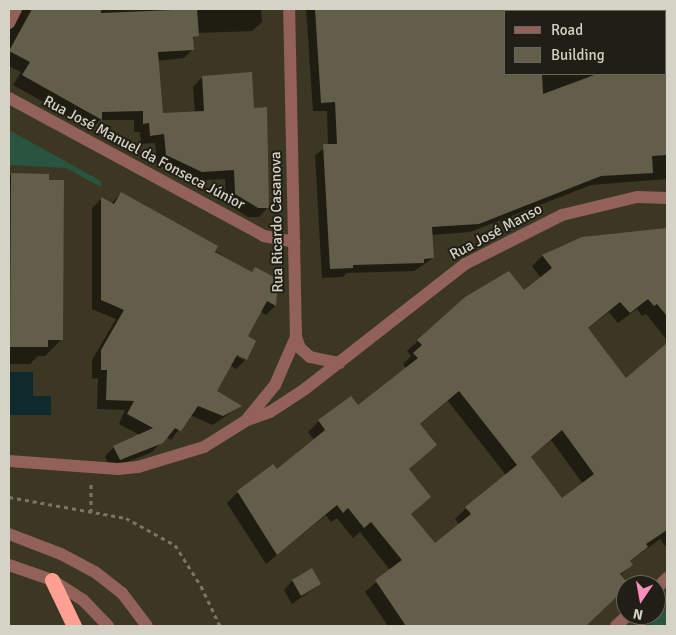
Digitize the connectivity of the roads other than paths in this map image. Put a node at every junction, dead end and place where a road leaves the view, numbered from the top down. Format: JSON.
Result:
{"nodes":[{"id":1,"x":16,"y":9,"type":"edge"},
{"id":2,"x":289,"y":9,"type":"edge"},
{"id":3,"x":9,"y":23,"type":"edge"},
{"id":4,"x":9,"y":98,"type":"edge"},
{"id":5,"x":667,"y":198,"type":"edge"},
{"id":6,"x":294,"y":242,"type":"junction"},
{"id":7,"x":296,"y":337,"type":"junction"},
{"id":8,"x":339,"y":363,"type":"junction"},
{"id":9,"x":247,"y":420,"type":"junction"},
{"id":10,"x":9,"y":461,"type":"edge"},
{"id":11,"x":9,"y":534,"type":"edge"},
{"id":12,"x":9,"y":565,"type":"edge"},
{"id":13,"x":52,"y":580,"type":"junction"},
{"id":14,"x":74,"y":626,"type":"edge"},
{"id":15,"x":108,"y":626,"type":"edge"},
{"id":16,"x":147,"y":626,"type":"edge"}],
"edges":[{"from":1,"to":3,"type":"street"},
{"from":2,"to":6,"type":"street","name":"Rua Ricardo Casanova"},
{"from":4,"to":6,"type":"street","name":"Rua José Manuel da Fonseca Júnior"},
{"from":5,"to":8,"type":"street","name":"Rua José Manso"},
{"from":6,"to":7,"type":"street","name":"Rua Ricardo Casanova"},
{"from":7,"to":8,"type":"street"},
{"from":7,"to":9,"type":"street","name":"Rua Ricardo Casanova"},
{"from":8,"to":9,"type":"street","name":"Rua José Manso"},
{"from":9,"to":10,"type":"street","name":"Rua José Manso"},
{"from":11,"to":16,"type":"street"},
{"from":12,"to":13,"type":"street"},
{"from":13,"to":14,"type":"highway"},
{"from":13,"to":15,"type":"street"}]}
